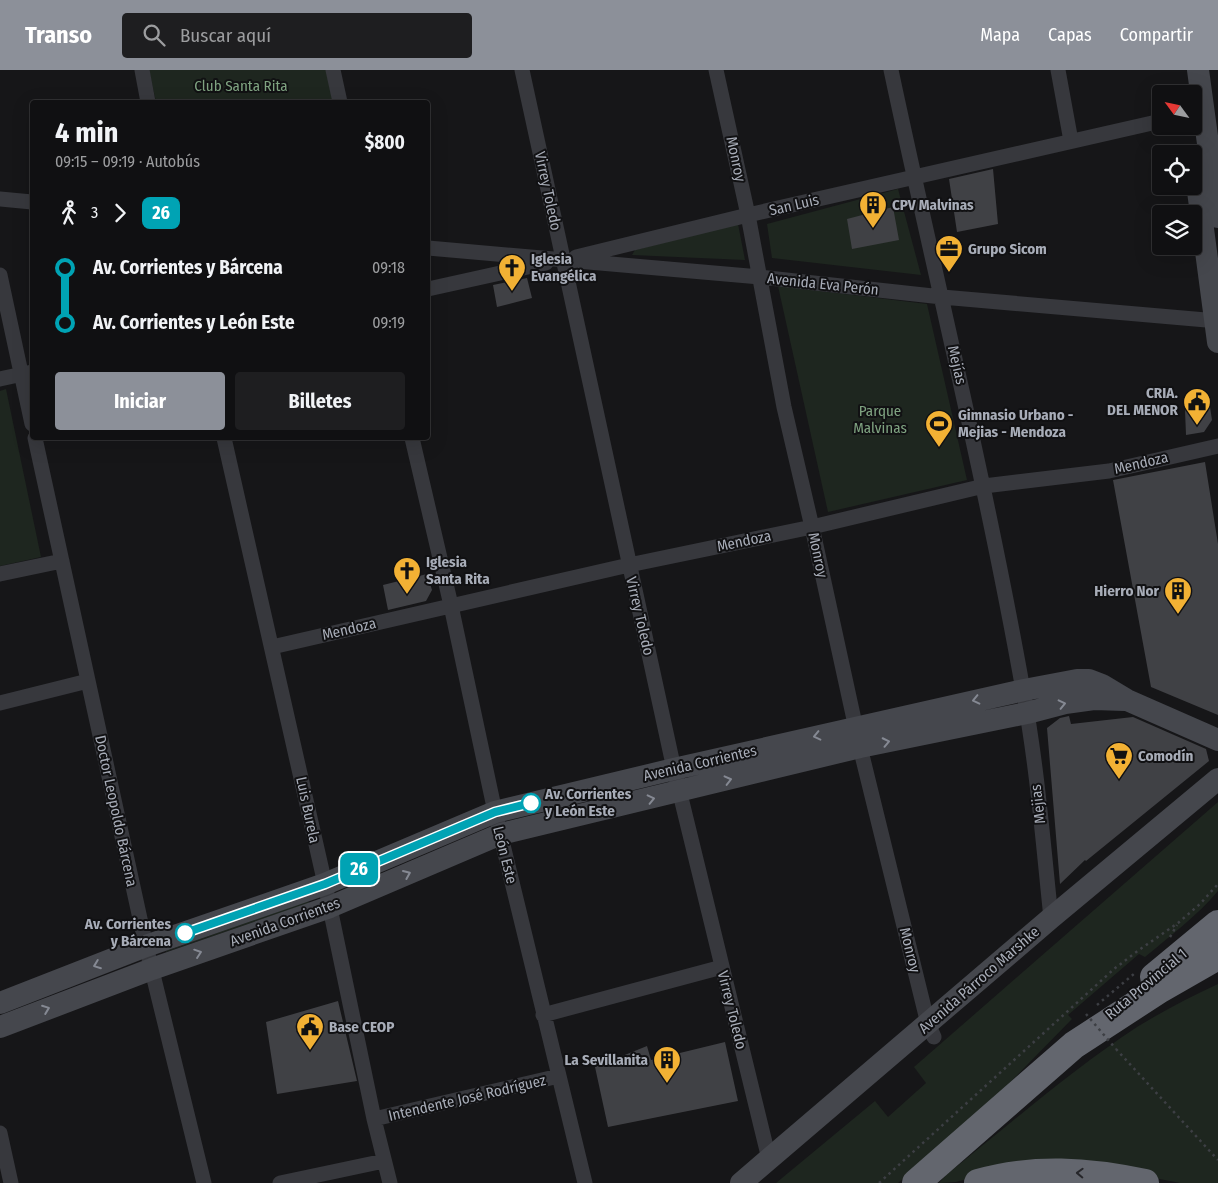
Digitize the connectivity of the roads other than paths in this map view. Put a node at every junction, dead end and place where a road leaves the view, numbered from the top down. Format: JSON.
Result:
{"nodes":[{"id":1,"x":142,"y":70,"type":"edge"},
{"id":2,"x":333,"y":70,"type":"edge"},
{"id":3,"x":522,"y":70,"type":"edge"},
{"id":4,"x":716,"y":70,"type":"edge"},
{"id":5,"x":892,"y":70,"type":"edge"},
{"id":6,"x":1058,"y":70,"type":"edge"},
{"id":7,"x":1182,"y":70,"type":"edge"},
{"id":8,"x":1198,"y":70,"type":"edge"},
{"id":9,"x":1184,"y":85,"type":"edge"},
{"id":10,"x":1199,"y":85,"type":"edge"},
{"id":11,"x":148,"y":100,"type":"edge"},
{"id":12,"x":340,"y":100,"type":"edge"},
{"id":13,"x":1202,"y":122,"type":"edge"},
{"id":14,"x":1152,"y":123,"type":"edge"},
{"id":15,"x":1071,"y":141,"type":"junction"},
{"id":16,"x":914,"y":177,"type":"junction"},
{"id":17,"x":1199,"y":195,"type":"edge"},
{"id":18,"x":0,"y":199,"type":"edge"},
{"id":19,"x":30,"y":202,"type":"edge"},
{"id":20,"x":748,"y":216,"type":"junction"},
{"id":21,"x":1218,"y":217,"type":"edge"},
{"id":22,"x":430,"y":248,"type":"edge"},
{"id":23,"x":562,"y":260,"type":"junction"},
{"id":24,"x":0,"y":275,"type":"edge"},
{"id":25,"x":760,"y":277,"type":"junction"},
{"id":26,"x":430,"y":289,"type":"edge"},
{"id":27,"x":942,"y":297,"type":"junction"},
{"id":28,"x":1217,"y":328,"type":"edge"},
{"id":29,"x":27,"y":374,"type":"edge"},
{"id":30,"x":0,"y":379,"type":"edge"},
{"id":31,"x":30,"y":404,"type":"edge"},
{"id":32,"x":35,"y":440,"type":"edge"},
{"id":33,"x":224,"y":440,"type":"edge"},
{"id":34,"x":412,"y":440,"type":"edge"},
{"id":35,"x":1218,"y":446,"type":"edge"},
{"id":36,"x":984,"y":486,"type":"junction"},
{"id":37,"x":812,"y":527,"type":"junction"},
{"id":38,"x":62,"y":561,"type":"junction"},
{"id":39,"x":629,"y":565,"type":"junction"},
{"id":40,"x":0,"y":574,"type":"edge"},
{"id":41,"x":451,"y":606,"type":"junction"},
{"id":42,"x":272,"y":647,"type":"junction"},
{"id":43,"x":88,"y":681,"type":"junction"},
{"id":44,"x":1024,"y":690,"type":"junction"},
{"id":45,"x":1127,"y":700,"type":"junction"},
{"id":46,"x":0,"y":703,"type":"edge"},
{"id":47,"x":1027,"y":713,"type":"junction"},
{"id":48,"x":858,"y":737,"type":"junction"},
{"id":49,"x":1218,"y":740,"type":"edge"},
{"id":50,"x":674,"y":769,"type":"junction"},
{"id":51,"x":1218,"y":779,"type":"edge"},
{"id":52,"x":680,"y":792,"type":"junction"},
{"id":53,"x":1218,"y":794,"type":"edge"},
{"id":54,"x":495,"y":812,"type":"junction"},
{"id":55,"x":501,"y":834,"type":"junction"},
{"id":56,"x":325,"y":884,"type":"junction"},
{"id":57,"x":330,"y":907,"type":"junction"},
{"id":58,"x":1218,"y":909,"type":"edge"},
{"id":59,"x":1051,"y":918,"type":"junction"},
{"id":60,"x":1218,"y":924,"type":"edge"},
{"id":61,"x":146,"y":946,"type":"junction"},
{"id":62,"x":1187,"y":950,"type":"junction"},
{"id":63,"x":1218,"y":956,"type":"edge"},
{"id":64,"x":722,"y":967,"type":"junction"},
{"id":65,"x":152,"y":968,"type":"junction"},
{"id":66,"x":1218,"y":977,"type":"edge"},
{"id":67,"x":0,"y":1003,"type":"edge"},
{"id":68,"x":543,"y":1015,"type":"junction"},
{"id":69,"x":0,"y":1027,"type":"edge"},
{"id":70,"x":931,"y":1031,"type":"junction"},
{"id":71,"x":1074,"y":1045,"type":"junction"},
{"id":72,"x":559,"y":1076,"type":"junction"},
{"id":73,"x":374,"y":1119,"type":"junction"},
{"id":74,"x":0,"y":1133,"type":"edge"},
{"id":75,"x":769,"y":1159,"type":"junction"},
{"id":76,"x":944,"y":1159,"type":"junction"},
{"id":77,"x":384,"y":1161,"type":"junction"},
{"id":78,"x":11,"y":1183,"type":"edge"},
{"id":79,"x":204,"y":1183,"type":"edge"},
{"id":80,"x":280,"y":1183,"type":"edge"},
{"id":81,"x":390,"y":1183,"type":"edge"},
{"id":82,"x":585,"y":1183,"type":"edge"},
{"id":83,"x":741,"y":1183,"type":"edge"},
{"id":84,"x":762,"y":1183,"type":"edge"},
{"id":85,"x":916,"y":1183,"type":"edge"},
{"id":86,"x":978,"y":1183,"type":"edge"},
{"id":87,"x":1145,"y":1183,"type":"edge"}],
"edges":[{"from":1,"to":11,"type":"street"},
{"from":2,"to":12,"type":"street"},
{"from":3,"to":23,"type":"street","name":"Virrey Toledo"},
{"from":4,"to":20,"type":"street","name":"Monroy"},
{"from":5,"to":16,"type":"street","name":"Mejías"},
{"from":6,"to":15,"type":"street"},
{"from":7,"to":9,"type":"street"},
{"from":8,"to":10,"type":"street"},
{"from":13,"to":21,"type":"street"},
{"from":14,"to":15,"type":"street","name":"San Luis"},
{"from":15,"to":16,"type":"street","name":"San Luis"},
{"from":16,"to":20,"type":"street","name":"San Luis"},
{"from":16,"to":27,"type":"street","name":"Mejías"},
{"from":17,"to":28,"type":"street"},
{"from":18,"to":19,"type":"street"},
{"from":20,"to":23,"type":"street","name":"San Luis"},
{"from":20,"to":25,"type":"street","name":"Monroy"},
{"from":22,"to":23,"type":"street","name":"Avenida Eva Perón"},
{"from":23,"to":25,"type":"street","name":"Avenida Eva Perón"},
{"from":23,"to":26,"type":"street","name":"San Luis"},
{"from":23,"to":39,"type":"street","name":"Virrey Toledo"},
{"from":24,"to":29,"type":"street"},
{"from":25,"to":27,"type":"street","name":"Avenida Eva Perón"},
{"from":25,"to":37,"type":"street","name":"Monroy"},
{"from":27,"to":28,"type":"street","name":"Avenida Eva Perón"},
{"from":27,"to":36,"type":"street","name":"Mejías"},
{"from":29,"to":30,"type":"street"},
{"from":29,"to":31,"type":"street"},
{"from":32,"to":38,"type":"street","name":"Doctor Leopoldo Bárcena"},
{"from":33,"to":42,"type":"street","name":"Luis Burela"},
{"from":34,"to":41,"type":"street","name":"León Este"},
{"from":35,"to":36,"type":"street","name":"Mendoza"},
{"from":36,"to":37,"type":"street","name":"Mendoza"},
{"from":36,"to":44,"type":"street","name":"Mejías"},
{"from":37,"to":39,"type":"street","name":"Mendoza"},
{"from":37,"to":48,"type":"street","name":"Monroy"},
{"from":38,"to":40,"type":"street"},
{"from":38,"to":43,"type":"street","name":"Doctor Leopoldo Bárcena"},
{"from":39,"to":41,"type":"street","name":"Mendoza"},
{"from":39,"to":50,"type":"street","name":"Virrey Toledo"},
{"from":41,"to":42,"type":"street","name":"Mendoza"},
{"from":41,"to":54,"type":"street","name":"León Este"},
{"from":42,"to":56,"type":"street","name":"Luis Burela"},
{"from":43,"to":46,"type":"street"},
{"from":43,"to":61,"type":"street","name":"Doctor Leopoldo Bárcena"},
{"from":44,"to":45,"type":"street","name":"Avenida Corrientes"},
{"from":44,"to":47,"type":"street","name":"Mejias"},
{"from":44,"to":48,"type":"street","name":"Avenida Corrientes","one_way":true},
{"from":47,"to":45,"type":"street","name":"Avenida Corrientes","one_way":true},
{"from":45,"to":49,"type":"street","name":"Avenida Corrientes"},
{"from":48,"to":47,"type":"street","name":"Avenida Corrientes","one_way":true},
{"from":47,"to":59,"type":"street","name":"Mejias"},
{"from":48,"to":50,"type":"street","name":"Avenida Corrientes","one_way":true},
{"from":52,"to":48,"type":"street","name":"Avenida Corrientes","one_way":true},
{"from":48,"to":70,"type":"street","name":"Monroy"},
{"from":50,"to":52,"type":"street","name":"Virrey Toledo"},
{"from":50,"to":54,"type":"street","name":"Avenida Corrientes"},
{"from":51,"to":59,"type":"street","name":"Avenida Párroco Marshke"},
{"from":55,"to":52,"type":"street","name":"Avenida Corrientes","one_way":true},
{"from":52,"to":64,"type":"street","name":"Virrey Toledo"},
{"from":53,"to":70,"type":"street","name":"Avenida Párroco Marshke"},
{"from":54,"to":55,"type":"street","name":"León Este"},
{"from":54,"to":56,"type":"street","name":"Avenida Corrientes"},
{"from":57,"to":55,"type":"street","name":"Avenida Corrientes","one_way":true},
{"from":55,"to":68,"type":"street","name":"León Este"},
{"from":56,"to":57,"type":"street","name":"Luis Burela"},
{"from":56,"to":61,"type":"street","name":"Avenida Corrientes"},
{"from":65,"to":57,"type":"street","name":"Avenida Corrientes","one_way":true},
{"from":57,"to":73,"type":"street","name":"Luis Burela"},
{"from":58,"to":62,"type":"highway"},
{"from":59,"to":70,"type":"street","name":"Avenida Párroco Marshke"},
{"from":60,"to":62,"type":"highway","name":"Ruta Provincial 1"},
{"from":61,"to":65,"type":"street","name":"Doctor Leopoldo Bárcena"},
{"from":61,"to":67,"type":"street","name":"Avenida Corrientes","one_way":true},
{"from":62,"to":71,"type":"highway","name":"Ruta Provincial 1"},
{"from":63,"to":71,"type":"highway"},
{"from":64,"to":68,"type":"street"},
{"from":64,"to":75,"type":"street","name":"Virrey Toledo"},
{"from":69,"to":65,"type":"street","name":"Avenida Corrientes","one_way":true},
{"from":65,"to":79,"type":"street","name":"Doctor Leopoldo Bárcena"},
{"from":66,"to":76,"type":"highway"},
{"from":68,"to":72,"type":"street","name":"León Este"},
{"from":70,"to":75,"type":"street","name":"Avenida Párroco Marshke"},
{"from":70,"to":84,"type":"street","name":"Avenida Párroco Marshke"},
{"from":71,"to":76,"type":"highway"},
{"from":72,"to":73,"type":"street","name":"Intendente José Rodríguez"},
{"from":72,"to":82,"type":"street","name":"León Este"},
{"from":73,"to":77,"type":"street","name":"Luis Burela"},
{"from":74,"to":78,"type":"street"},
{"from":75,"to":83,"type":"street","name":"Avenida Párroco Marshke"},
{"from":76,"to":85,"type":"highway"},
{"from":77,"to":80,"type":"street"},
{"from":77,"to":81,"type":"street","name":"Luis Burela"},
{"from":87,"to":86,"type":"highway","one_way":true}]}
